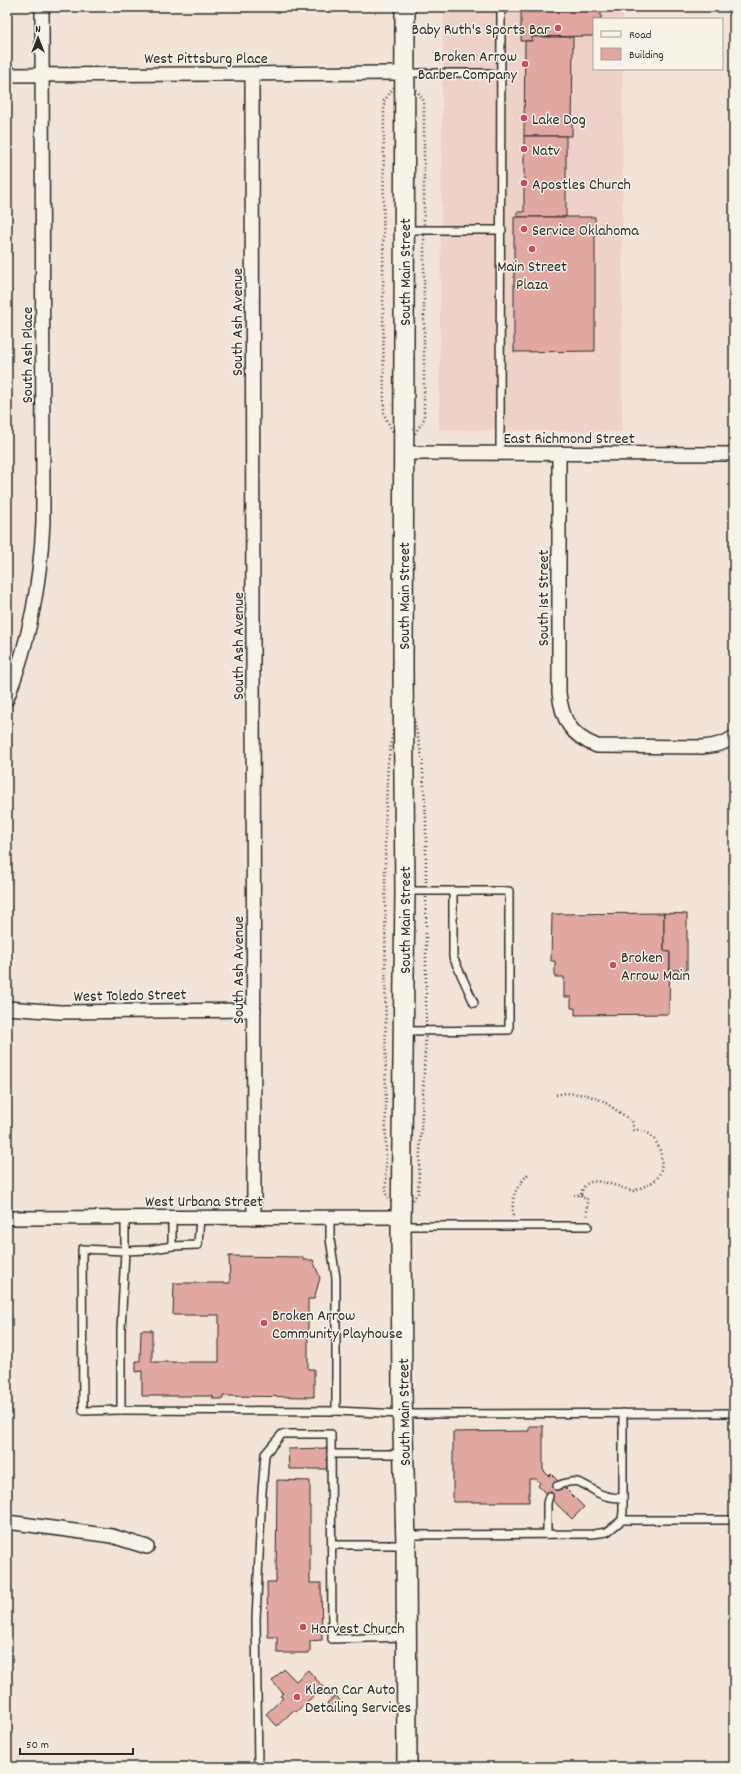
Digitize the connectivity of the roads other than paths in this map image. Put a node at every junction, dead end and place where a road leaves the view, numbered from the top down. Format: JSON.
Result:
{"nodes":[{"id":1,"x":42,"y":7,"type":"edge"},
{"id":2,"x":405,"y":7,"type":"edge"},
{"id":3,"x":501,"y":7,"type":"edge"},
{"id":4,"x":405,"y":73,"type":"junction"},
{"id":5,"x":501,"y":73,"type":"junction"},
{"id":6,"x":252,"y":74,"type":"junction"},
{"id":7,"x":7,"y":75,"type":"edge"},
{"id":8,"x":43,"y":75,"type":"junction"},
{"id":9,"x":404,"y":230,"type":"junction"},
{"id":10,"x":502,"y":230,"type":"junction"},
{"id":11,"x":403,"y":453,"type":"junction"},
{"id":12,"x":500,"y":454,"type":"junction"},
{"id":13,"x":559,"y":454,"type":"junction"},
{"id":14,"x":734,"y":454,"type":"edge"},
{"id":15,"x":7,"y":699,"type":"edge"},
{"id":16,"x":732,"y":739,"type":"edge"},
{"id":17,"x":405,"y":891,"type":"junction"},
{"id":18,"x":453,"y":891,"type":"junction"},
{"id":19,"x":474,"y":1003,"type":"dead end"},
{"id":20,"x":7,"y":1008,"type":"edge"},
{"id":21,"x":254,"y":1010,"type":"junction"},
{"id":22,"x":403,"y":1031,"type":"junction"},
{"id":23,"x":125,"y":1217,"type":"junction"},
{"id":24,"x":200,"y":1217,"type":"junction"},
{"id":25,"x":7,"y":1218,"type":"edge"},
{"id":26,"x":172,"y":1218,"type":"junction"},
{"id":27,"x":254,"y":1218,"type":"junction"},
{"id":28,"x":330,"y":1218,"type":"junction"},
{"id":29,"x":401,"y":1221,"type":"junction"},
{"id":30,"x":588,"y":1226,"type":"road end"},
{"id":31,"x":172,"y":1246,"type":"junction"},
{"id":32,"x":125,"y":1251,"type":"junction"},
{"id":33,"x":122,"y":1410,"type":"junction"},
{"id":34,"x":336,"y":1411,"type":"junction"},
{"id":35,"x":623,"y":1413,"type":"junction"},
{"id":36,"x":734,"y":1413,"type":"edge"},
{"id":37,"x":402,"y":1414,"type":"junction"},
{"id":38,"x":331,"y":1454,"type":"junction"},
{"id":39,"x":403,"y":1454,"type":"junction"},
{"id":40,"x":557,"y":1486,"type":"dead end"},
{"id":41,"x":549,"y":1496,"type":"dead end"},
{"id":42,"x":624,"y":1498,"type":"junction"},
{"id":43,"x":622,"y":1520,"type":"junction"},
{"id":44,"x":734,"y":1520,"type":"edge"},
{"id":45,"x":7,"y":1522,"type":"edge"},
{"id":46,"x":546,"y":1534,"type":"junction"},
{"id":47,"x":406,"y":1540,"type":"junction"},
{"id":48,"x":332,"y":1545,"type":"junction"},
{"id":49,"x":147,"y":1547,"type":"dead end"},
{"id":50,"x":406,"y":1637,"type":"junction"},
{"id":51,"x":258,"y":1767,"type":"edge"},
{"id":52,"x":407,"y":1767,"type":"edge"}],
"edges":[{"from":1,"to":8,"type":"street","name":"South Ash Place"},
{"from":2,"to":4,"type":"street","name":"South Main Street"},
{"from":3,"to":5,"type":"lane"},
{"from":4,"to":5,"type":"lane"},
{"from":4,"to":6,"type":"street","name":"West Pittsburg Place"},
{"from":4,"to":9,"type":"street","name":"South Main Street"},
{"from":5,"to":10,"type":"lane"},
{"from":6,"to":8,"type":"street","name":"West Pittsburg Place"},
{"from":6,"to":21,"type":"street","name":"South Ash Avenue"},
{"from":7,"to":8,"type":"street","name":"West Pittsburg Place"},
{"from":8,"to":15,"type":"street","name":"South Ash Place"},
{"from":9,"to":10,"type":"lane"},
{"from":9,"to":11,"type":"street","name":"South Main Street"},
{"from":10,"to":12,"type":"lane"},
{"from":11,"to":12,"type":"street","name":"East Richmond Street"},
{"from":11,"to":17,"type":"street","name":"South Main Street"},
{"from":12,"to":13,"type":"street","name":"East Richmond Street"},
{"from":13,"to":14,"type":"street","name":"East Richmond Street"},
{"from":13,"to":16,"type":"street","name":"South 1st Street"},
{"from":17,"to":18,"type":"lane"},
{"from":17,"to":22,"type":"street","name":"South Main Street"},
{"from":18,"to":19,"type":"lane"},
{"from":18,"to":22,"type":"lane"},
{"from":20,"to":21,"type":"street","name":"West Toledo Street"},
{"from":21,"to":27,"type":"street","name":"South Ash Avenue"},
{"from":22,"to":29,"type":"street","name":"South Main Street"},
{"from":23,"to":25,"type":"street","name":"West Urbana Street"},
{"from":23,"to":26,"type":"street","name":"West Urbana Street"},
{"from":23,"to":32,"type":"lane"},
{"from":24,"to":26,"type":"street","name":"West Urbana Street"},
{"from":24,"to":27,"type":"street","name":"West Urbana Street"},
{"from":24,"to":31,"type":"lane"},
{"from":26,"to":31,"type":"lane"},
{"from":27,"to":28,"type":"street","name":"West Urbana Street"},
{"from":28,"to":29,"type":"street","name":"West Urbana Street"},
{"from":28,"to":34,"type":"lane"},
{"from":29,"to":30,"type":"lane"},
{"from":29,"to":37,"type":"street","name":"South Main Street"},
{"from":31,"to":32,"type":"lane"},
{"from":32,"to":33,"type":"lane"},
{"from":32,"to":33,"type":"lane"},
{"from":33,"to":34,"type":"lane"},
{"from":34,"to":37,"type":"lane"},
{"from":35,"to":36,"type":"lane"},
{"from":35,"to":37,"type":"lane"},
{"from":35,"to":42,"type":"lane"},
{"from":37,"to":39,"type":"street","name":"South Main Street"},
{"from":38,"to":39,"type":"lane"},
{"from":38,"to":48,"type":"lane"},
{"from":38,"to":51,"type":"lane"},
{"from":39,"to":47,"type":"street","name":"South Main Street"},
{"from":40,"to":42,"type":"lane"},
{"from":41,"to":46,"type":"lane"},
{"from":42,"to":43,"type":"lane"},
{"from":43,"to":44,"type":"lane"},
{"from":43,"to":46,"type":"lane"},
{"from":45,"to":49,"type":"street"},
{"from":46,"to":47,"type":"lane"},
{"from":47,"to":48,"type":"lane"},
{"from":47,"to":50,"type":"street","name":"South Main Street"},
{"from":48,"to":50,"type":"lane"},
{"from":50,"to":52,"type":"street","name":"South Main Street"}]}
